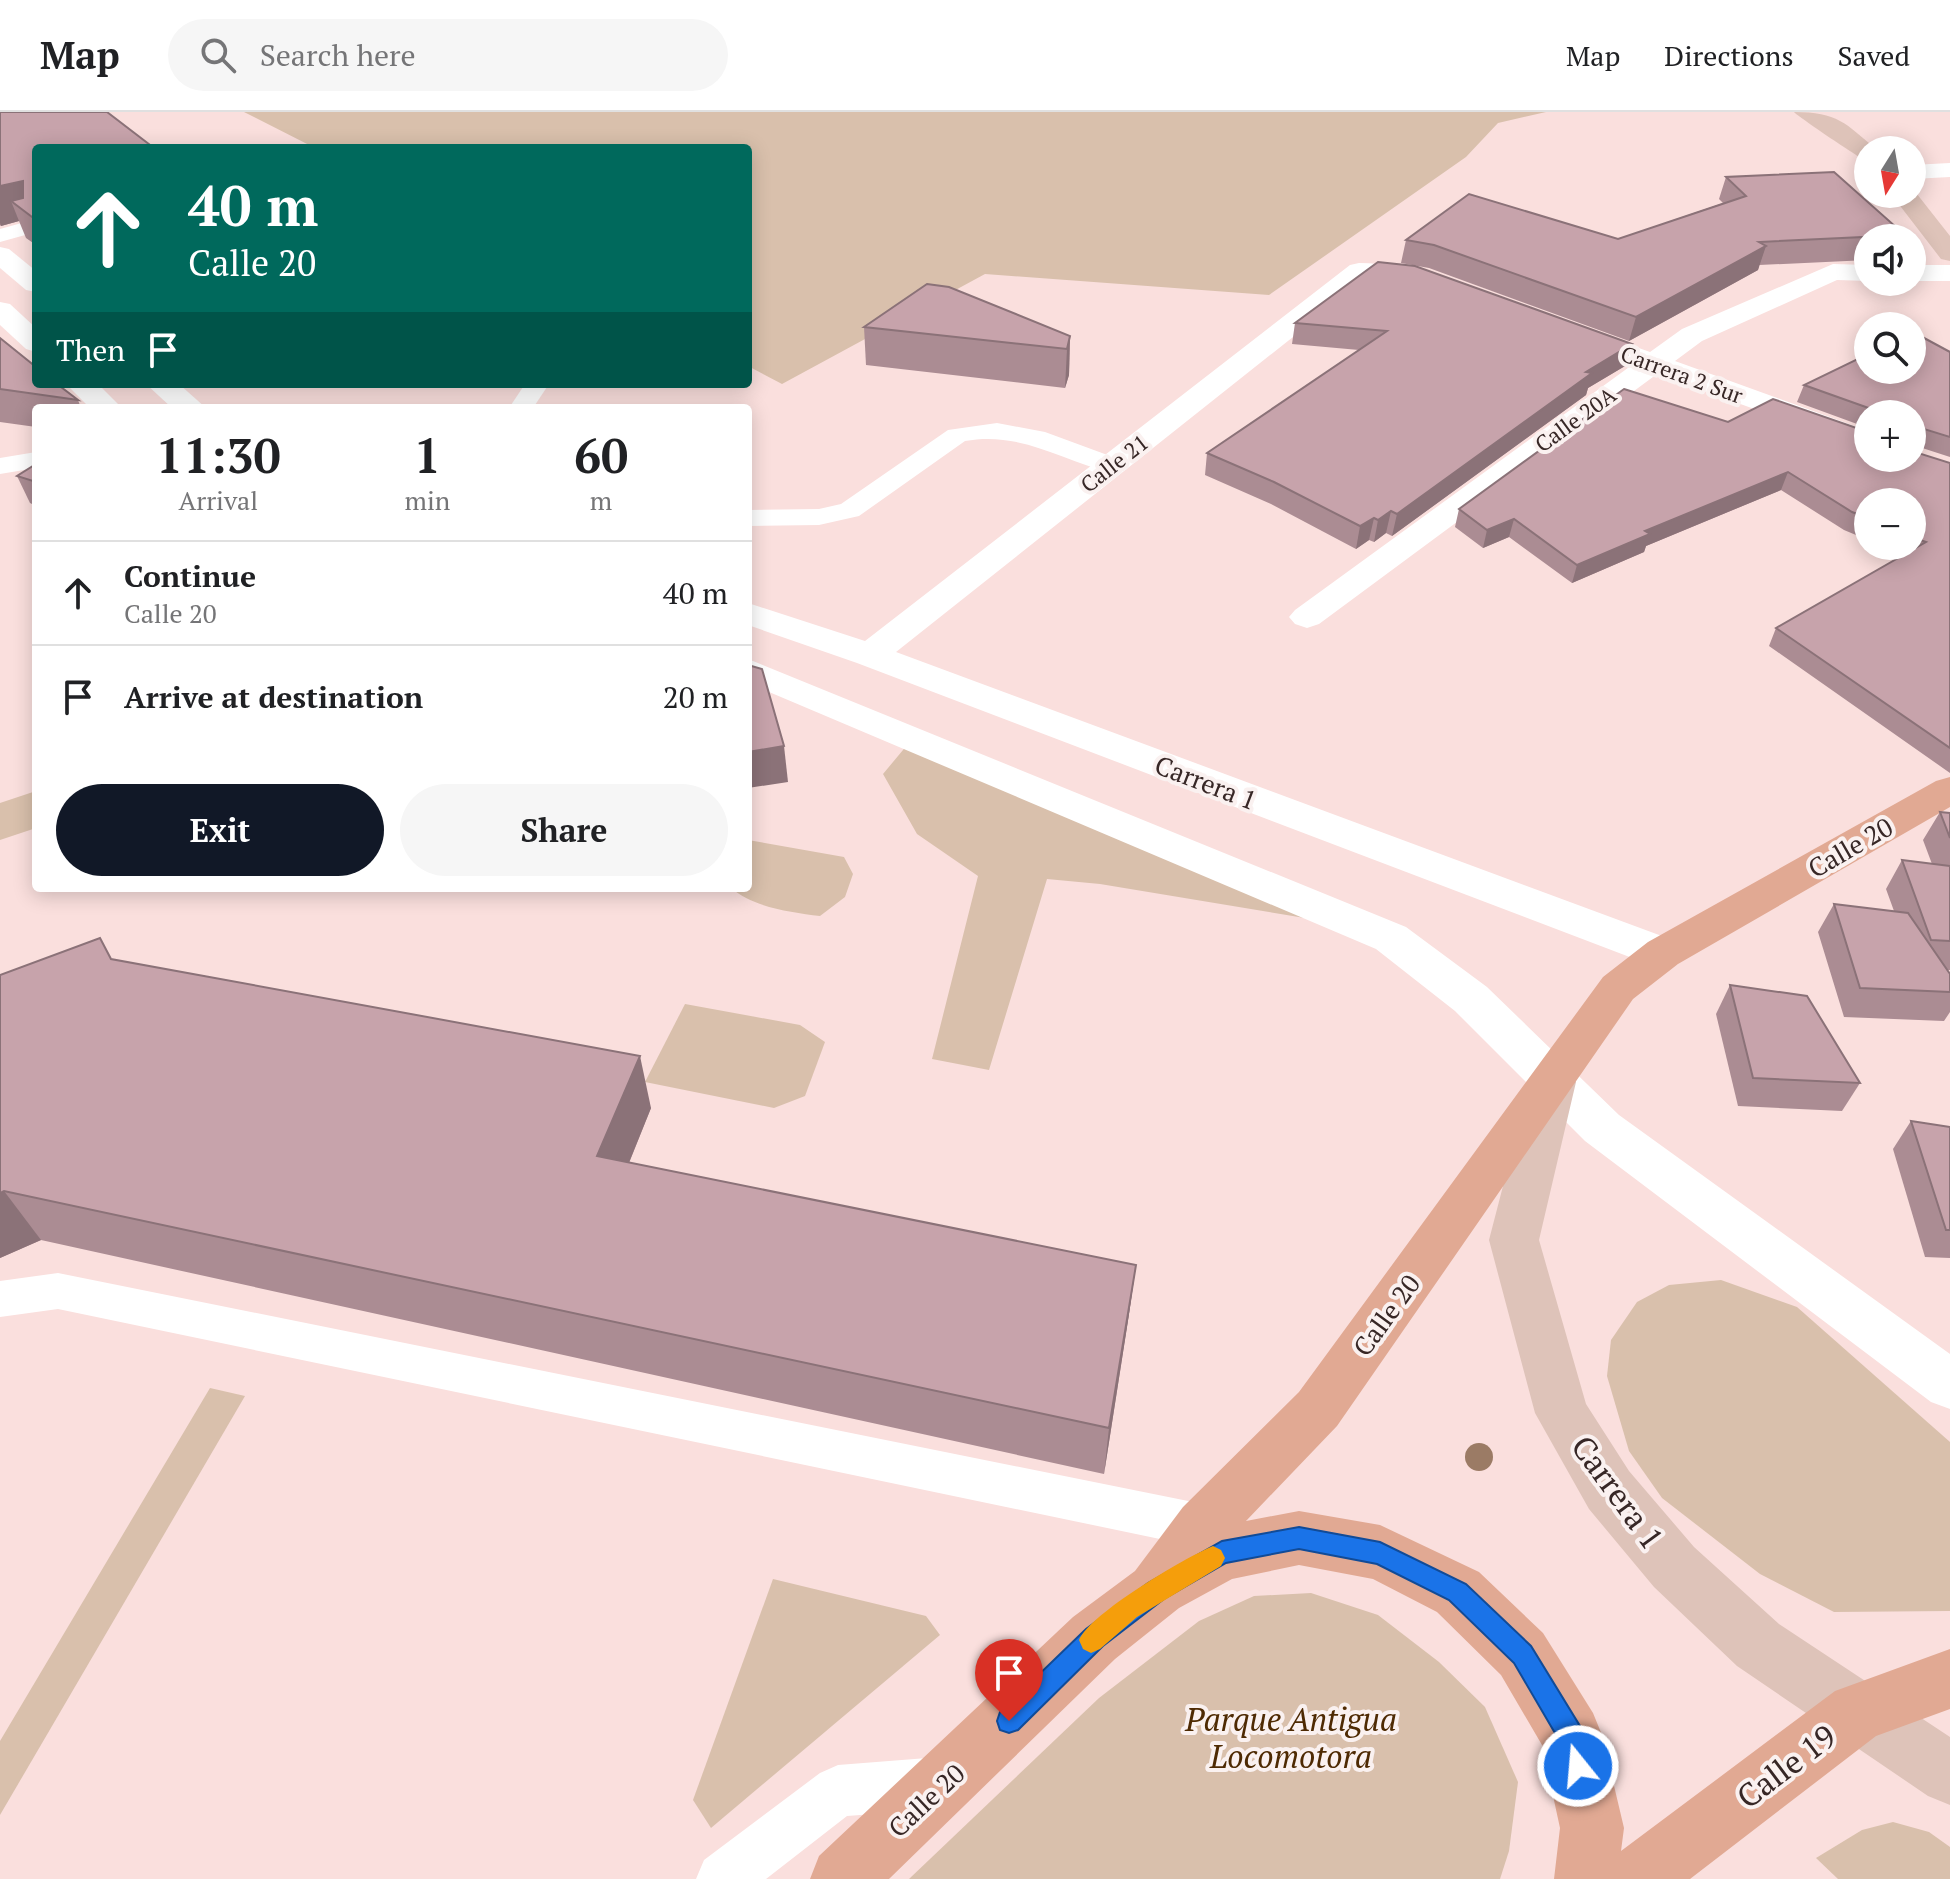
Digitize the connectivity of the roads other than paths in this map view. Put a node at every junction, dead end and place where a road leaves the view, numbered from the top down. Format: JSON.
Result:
{"nodes":[{"id":1,"x":1806,"y":112,"type":"edge"},
{"id":2,"x":1854,"y":143,"type":"edge"},
{"id":3,"x":1950,"y":170,"type":"edge"},
{"id":4,"x":1926,"y":171,"type":"edge"},
{"id":5,"x":32,"y":207,"type":"edge"},
{"id":6,"x":1915,"y":208,"type":"edge"},
{"id":7,"x":0,"y":217,"type":"edge"},
{"id":8,"x":32,"y":226,"type":"edge"},
{"id":9,"x":0,"y":236,"type":"edge"},
{"id":10,"x":1950,"y":253,"type":"edge"},
{"id":11,"x":0,"y":255,"type":"edge"},
{"id":12,"x":1854,"y":273,"type":"edge"},
{"id":13,"x":1926,"y":273,"type":"edge"},
{"id":14,"x":1950,"y":273,"type":"edge"},
{"id":15,"x":32,"y":281,"type":"edge"},
{"id":16,"x":1447,"y":288,"type":"edge"},
{"id":17,"x":0,"y":310,"type":"edge"},
{"id":18,"x":1549,"y":325,"type":"edge"},
{"id":19,"x":32,"y":339,"type":"edge"},
{"id":20,"x":1651,"y":363,"type":"junction"},
{"id":21,"x":85,"y":388,"type":"edge"},
{"id":22,"x":166,"y":388,"type":"edge"},
{"id":23,"x":103,"y":404,"type":"edge"},
{"id":24,"x":186,"y":404,"type":"edge"},
{"id":25,"x":1854,"y":436,"type":"edge"},
{"id":26,"x":32,"y":461,"type":"edge"},
{"id":27,"x":1112,"y":465,"type":"junction"},
{"id":28,"x":0,"y":466,"type":"edge"},
{"id":29,"x":752,"y":518,"type":"edge"},
{"id":30,"x":752,"y":614,"type":"edge"},
{"id":31,"x":1307,"y":617,"type":"dead end"},
{"id":32,"x":870,"y":655,"type":"junction"},
{"id":33,"x":752,"y":672,"type":"edge"},
{"id":34,"x":1950,"y":790,"type":"edge"},
{"id":35,"x":1663,"y":953,"type":"junction"},
{"id":36,"x":1553,"y":1082,"type":"junction"},
{"id":37,"x":0,"y":1299,"type":"edge"},
{"id":38,"x":1950,"y":1385,"type":"edge"},
{"id":39,"x":1203,"y":1526,"type":"junction"},
{"id":40,"x":1156,"y":1591,"type":"junction"},
{"id":41,"x":1950,"y":1679,"type":"edge"},
{"id":42,"x":1857,"y":1713,"type":"junction"},
{"id":43,"x":1950,"y":1774,"type":"edge"},
{"id":44,"x":945,"y":1783,"type":"junction"},
{"id":45,"x":723,"y":1879,"type":"edge"},
{"id":46,"x":842,"y":1879,"type":"edge"},
{"id":47,"x":1586,"y":1879,"type":"edge"},
{"id":48,"x":1637,"y":1879,"type":"edge"}],
"edges":[{"from":1,"to":2,"type":"main road"},
{"from":3,"to":4,"type":"street"},
{"from":5,"to":7,"type":"lane"},
{"from":6,"to":10,"type":"main road"},
{"from":8,"to":9,"type":"lane"},
{"from":11,"to":15,"type":"street"},
{"from":12,"to":20,"type":"street","name":"Calle 20A"},
{"from":13,"to":14,"type":"street"},
{"from":16,"to":27,"type":"street","name":"Calle 21"},
{"from":17,"to":19,"type":"street"},
{"from":18,"to":20,"type":"street","name":"Carrera 2 Sur"},
{"from":20,"to":25,"type":"street","name":"Carrera 2 Sur"},
{"from":20,"to":31,"type":"street","name":"Calle 20A"},
{"from":21,"to":23,"type":"street"},
{"from":22,"to":24,"type":"street"},
{"from":26,"to":28,"type":"lane"},
{"from":27,"to":29,"type":"lane"},
{"from":27,"to":32,"type":"street","name":"Calle 21"},
{"from":30,"to":32,"type":"street","name":"Carrera 1"},
{"from":32,"to":35,"type":"street","name":"Carrera 1"},
{"from":33,"to":36,"type":"street"},
{"from":34,"to":35,"type":"main road","name":"Calle 20"},
{"from":35,"to":36,"type":"main road","name":"Calle 20"},
{"from":36,"to":38,"type":"street"},
{"from":36,"to":39,"type":"main road","name":"Calle 20"},
{"from":36,"to":42,"type":"main road","name":"Carrera 1"},
{"from":37,"to":39,"type":"lane"},
{"from":39,"to":40,"type":"main road","name":"Calle 20"},
{"from":40,"to":44,"type":"main road","name":"Calle 20"},
{"from":40,"to":47,"type":"main road"},
{"from":41,"to":42,"type":"main road","name":"Calle 19"},
{"from":42,"to":43,"type":"main road","name":"Carrera 1"},
{"from":42,"to":48,"type":"main road","name":"Calle 19"},
{"from":44,"to":45,"type":"lane"},
{"from":44,"to":46,"type":"main road","name":"Calle 20"}]}
